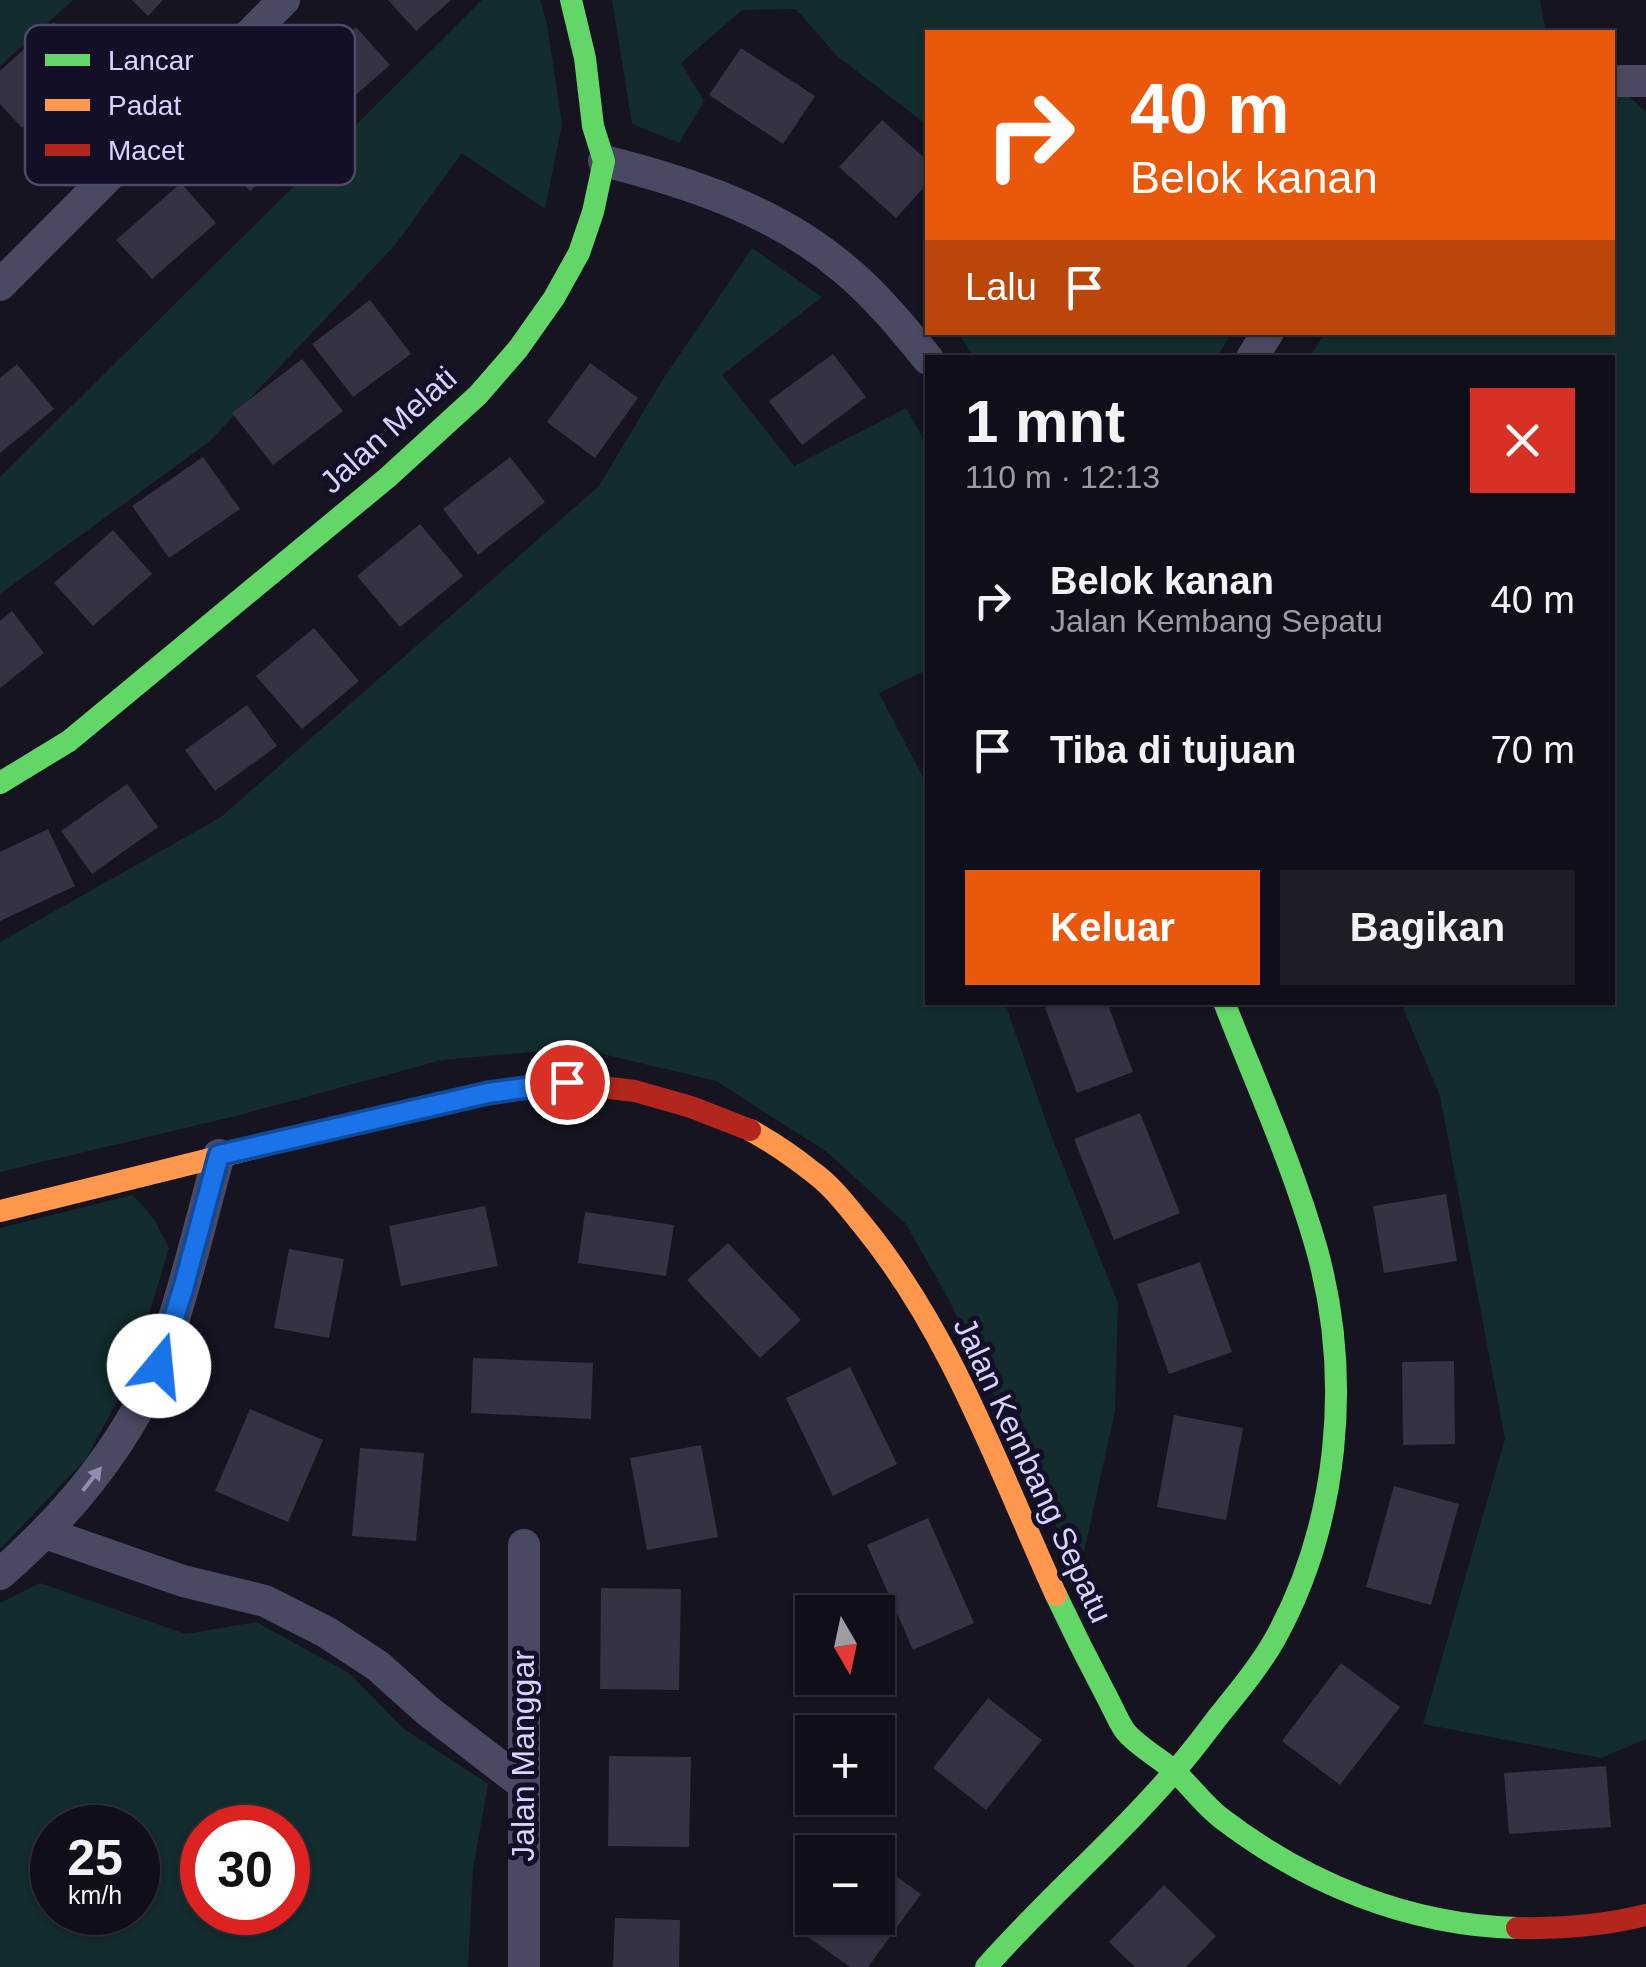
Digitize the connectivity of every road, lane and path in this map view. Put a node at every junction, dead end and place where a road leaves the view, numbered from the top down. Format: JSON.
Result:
{"nodes":[{"id":1,"x":284,"y":0,"type":"edge"},
{"id":2,"x":571,"y":0,"type":"edge"},
{"id":3,"x":259,"y":25,"type":"edge"},
{"id":4,"x":1615,"y":81,"type":"edge"},
{"id":5,"x":1646,"y":81,"type":"edge"},
{"id":6,"x":604,"y":161,"type":"junction"},
{"id":7,"x":99,"y":185,"type":"edge"},
{"id":8,"x":0,"y":284,"type":"edge"},
{"id":9,"x":925,"y":355,"type":"edge"},
{"id":10,"x":0,"y":783,"type":"edge"},
{"id":11,"x":1225,"y":1005,"type":"edge"},
{"id":12,"x":219,"y":1155,"type":"junction"},
{"id":13,"x":0,"y":1211,"type":"edge"},
{"id":14,"x":45,"y":1533,"type":"junction"},
{"id":15,"x":524,"y":1545,"type":"dead end"},
{"id":16,"x":0,"y":1574,"type":"edge"},
{"id":17,"x":1175,"y":1772,"type":"junction"},
{"id":18,"x":523,"y":1784,"type":"junction"},
{"id":19,"x":1646,"y":1915,"type":"edge"},
{"id":20,"x":524,"y":1967,"type":"edge"},
{"id":21,"x":986,"y":1967,"type":"edge"}],
"edges":[{"from":1,"to":3,"type":"street"},
{"from":2,"to":6,"type":"street","name":"Jalan Melati"},
{"from":4,"to":5,"type":"street"},
{"from":6,"to":9,"type":"street"},
{"from":6,"to":10,"type":"street","name":"Jalan Melati"},
{"from":7,"to":8,"type":"street"},
{"from":11,"to":17,"type":"street"},
{"from":12,"to":13,"type":"street","name":"Jalan Kembang Sepatu"},
{"from":14,"to":12,"type":"street","one_way":true},
{"from":12,"to":17,"type":"street","name":"Jalan Kembang Sepatu"},
{"from":14,"to":16,"type":"street"},
{"from":14,"to":18,"type":"street"},
{"from":15,"to":18,"type":"street","name":"Jalan Manggar"},
{"from":17,"to":19,"type":"street","name":"Jalan Kembang Sepatu"},
{"from":17,"to":21,"type":"street"},
{"from":18,"to":20,"type":"street","name":"Jalan Manggar"}]}
